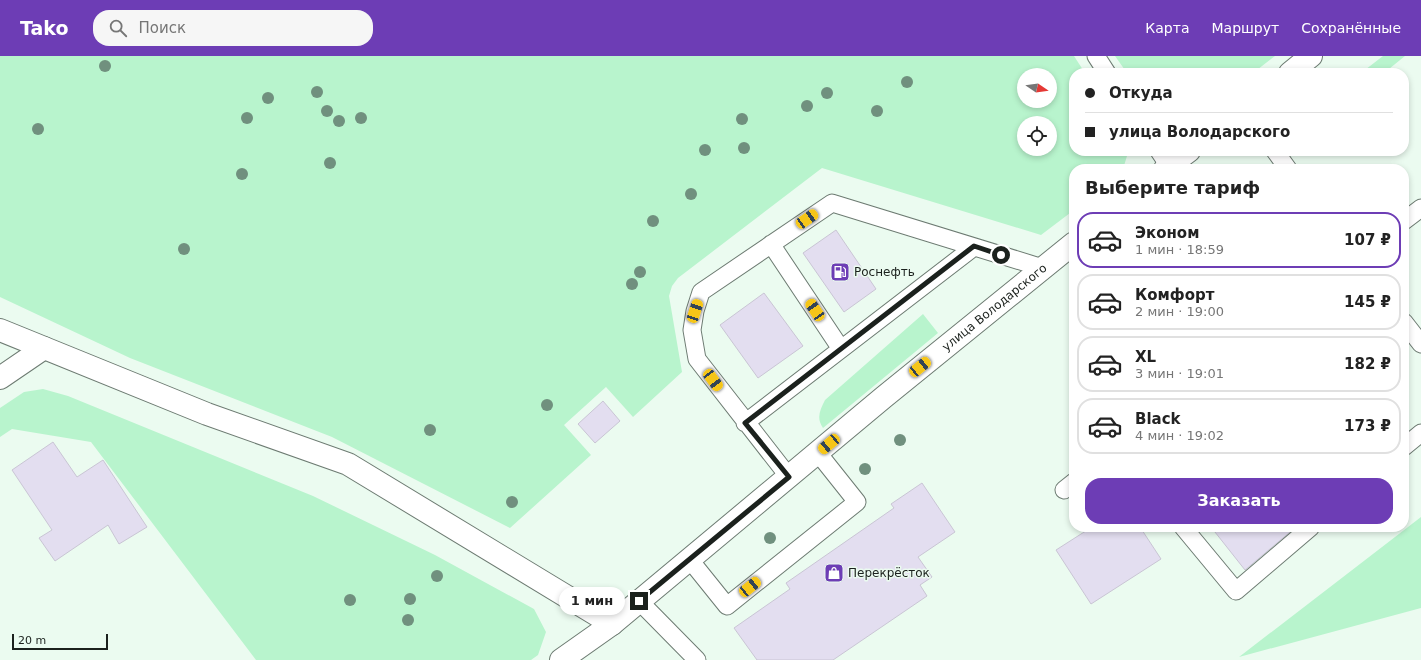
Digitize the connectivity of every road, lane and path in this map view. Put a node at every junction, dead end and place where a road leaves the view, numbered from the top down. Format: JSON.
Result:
{"nodes":[{"id":1,"x":1096,"y":56,"type":"edge"},
{"id":2,"x":1311,"y":56,"type":"edge"},
{"id":3,"x":1104,"y":68,"type":"edge"},
{"id":4,"x":1296,"y":68,"type":"edge"},
{"id":5,"x":1178,"y":156,"type":"edge"},
{"id":6,"x":1164,"y":162,"type":"edge"},
{"id":7,"x":1421,"y":208,"type":"edge"},
{"id":8,"x":1409,"y":217,"type":"edge"},
{"id":9,"x":771,"y":244,"type":"junction"},
{"id":10,"x":974,"y":246,"type":"junction"},
{"id":11,"x":1069,"y":247,"type":"edge"},
{"id":12,"x":1043,"y":268,"type":"junction"},
{"id":13,"x":1409,"y":328,"type":"edge"},
{"id":14,"x":0,"y":330,"type":"edge"},
{"id":15,"x":1421,"y":344,"type":"edge"},
{"id":16,"x":44,"y":348,"type":"junction"},
{"id":17,"x":841,"y":349,"type":"junction"},
{"id":18,"x":0,"y":378,"type":"edge"},
{"id":19,"x":745,"y":423,"type":"junction"},
{"id":20,"x":1421,"y":433,"type":"edge"},
{"id":21,"x":1409,"y":443,"type":"edge"},
{"id":22,"x":818,"y":453,"type":"junction"},
{"id":23,"x":789,"y":477,"type":"junction"},
{"id":24,"x":1187,"y":532,"type":"edge"},
{"id":25,"x":1305,"y":532,"type":"edge"},
{"id":26,"x":690,"y":560,"type":"junction"},
{"id":27,"x":639,"y":601,"type":"junction"},
{"id":28,"x":612,"y":624,"type":"junction"},
{"id":29,"x":561,"y":660,"type":"edge"},
{"id":30,"x":697,"y":660,"type":"edge"}],
"edges":[{"from":1,"to":3,"type":"lane"},
{"from":2,"to":4,"type":"street"},
{"from":5,"to":6,"type":"street"},
{"from":7,"to":8,"type":"lane"},
{"from":9,"to":10,"type":"lane"},
{"from":9,"to":17,"type":"lane"},
{"from":9,"to":19,"type":"lane"},
{"from":10,"to":12,"type":"lane"},
{"from":10,"to":17,"type":"lane"},
{"from":11,"to":12,"type":"street","name":"улица Володарского"},
{"from":12,"to":22,"type":"street","name":"улица Володарского"},
{"from":13,"to":15,"type":"lane"},
{"from":14,"to":16,"type":"street"},
{"from":16,"to":18,"type":"street"},
{"from":16,"to":28,"type":"street"},
{"from":17,"to":19,"type":"lane"},
{"from":19,"to":23,"type":"lane"},
{"from":20,"to":21,"type":"lane"},
{"from":22,"to":23,"type":"street","name":"улица Володарского"},
{"from":22,"to":26,"type":"lane"},
{"from":23,"to":26,"type":"street","name":"улица Володарского"},
{"from":24,"to":25,"type":"lane"},
{"from":26,"to":27,"type":"street","name":"улица Володарского"},
{"from":27,"to":28,"type":"street","name":"улица Володарского"},
{"from":27,"to":30,"type":"lane"},
{"from":28,"to":29,"type":"street","name":"улица Володарского"}]}
